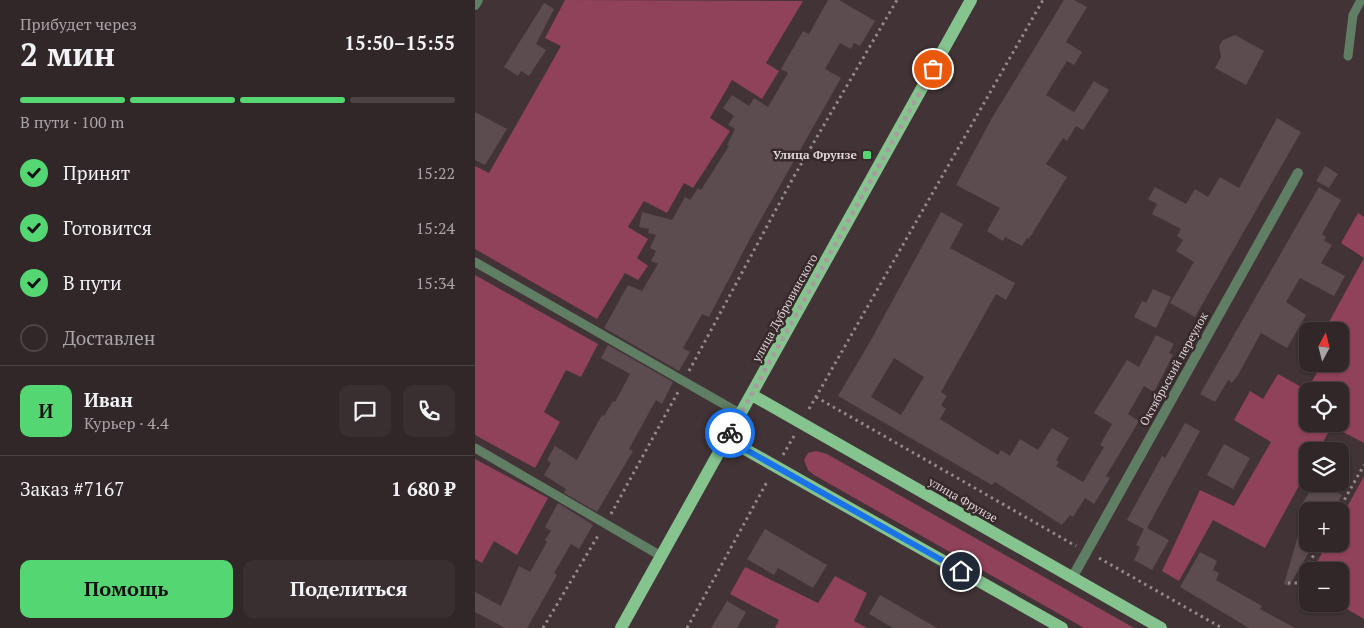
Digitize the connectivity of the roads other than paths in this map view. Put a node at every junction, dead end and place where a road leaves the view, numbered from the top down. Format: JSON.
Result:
{"nodes":[{"id":1,"x":478,"y":0,"type":"edge"},
{"id":2,"x":971,"y":0,"type":"edge"},
{"id":3,"x":1361,"y":0,"type":"edge"},
{"id":4,"x":475,"y":5,"type":"edge"},
{"id":5,"x":1348,"y":56,"type":"dead end"},
{"id":6,"x":1299,"y":173,"type":"dead end"},
{"id":7,"x":475,"y":262,"type":"edge"},
{"id":8,"x":752,"y":395,"type":"junction"},
{"id":9,"x":741,"y":414,"type":"junction"},
{"id":10,"x":727,"y":439,"type":"junction"},
{"id":11,"x":475,"y":448,"type":"edge"},
{"id":12,"x":661,"y":556,"type":"junction"},
{"id":13,"x":1071,"y":578,"type":"junction"},
{"id":14,"x":621,"y":628,"type":"edge"},
{"id":15,"x":1062,"y":628,"type":"edge"},
{"id":16,"x":1161,"y":628,"type":"edge"}],
"edges":[{"from":1,"to":4,"type":"street"},
{"from":2,"to":8,"type":"main road","name":"улица Дубровинского"},
{"from":3,"to":5,"type":"lane"},
{"from":6,"to":13,"type":"street","name":"Октябрьский переулок"},
{"from":7,"to":9,"type":"lane"},
{"from":8,"to":9,"type":"main road","name":"улица Дубровинского"},
{"from":8,"to":13,"type":"main road","name":"улица Фрунзе"},
{"from":9,"to":10,"type":"main road","name":"улица Дубровинского"},
{"from":10,"to":12,"type":"main road","name":"улица Дубровинского"},
{"from":10,"to":15,"type":"main road"},
{"from":11,"to":12,"type":"lane"},
{"from":12,"to":14,"type":"main road","name":"улица Дубровинского"},
{"from":13,"to":16,"type":"main road","name":"улица Фрунзе"}]}
